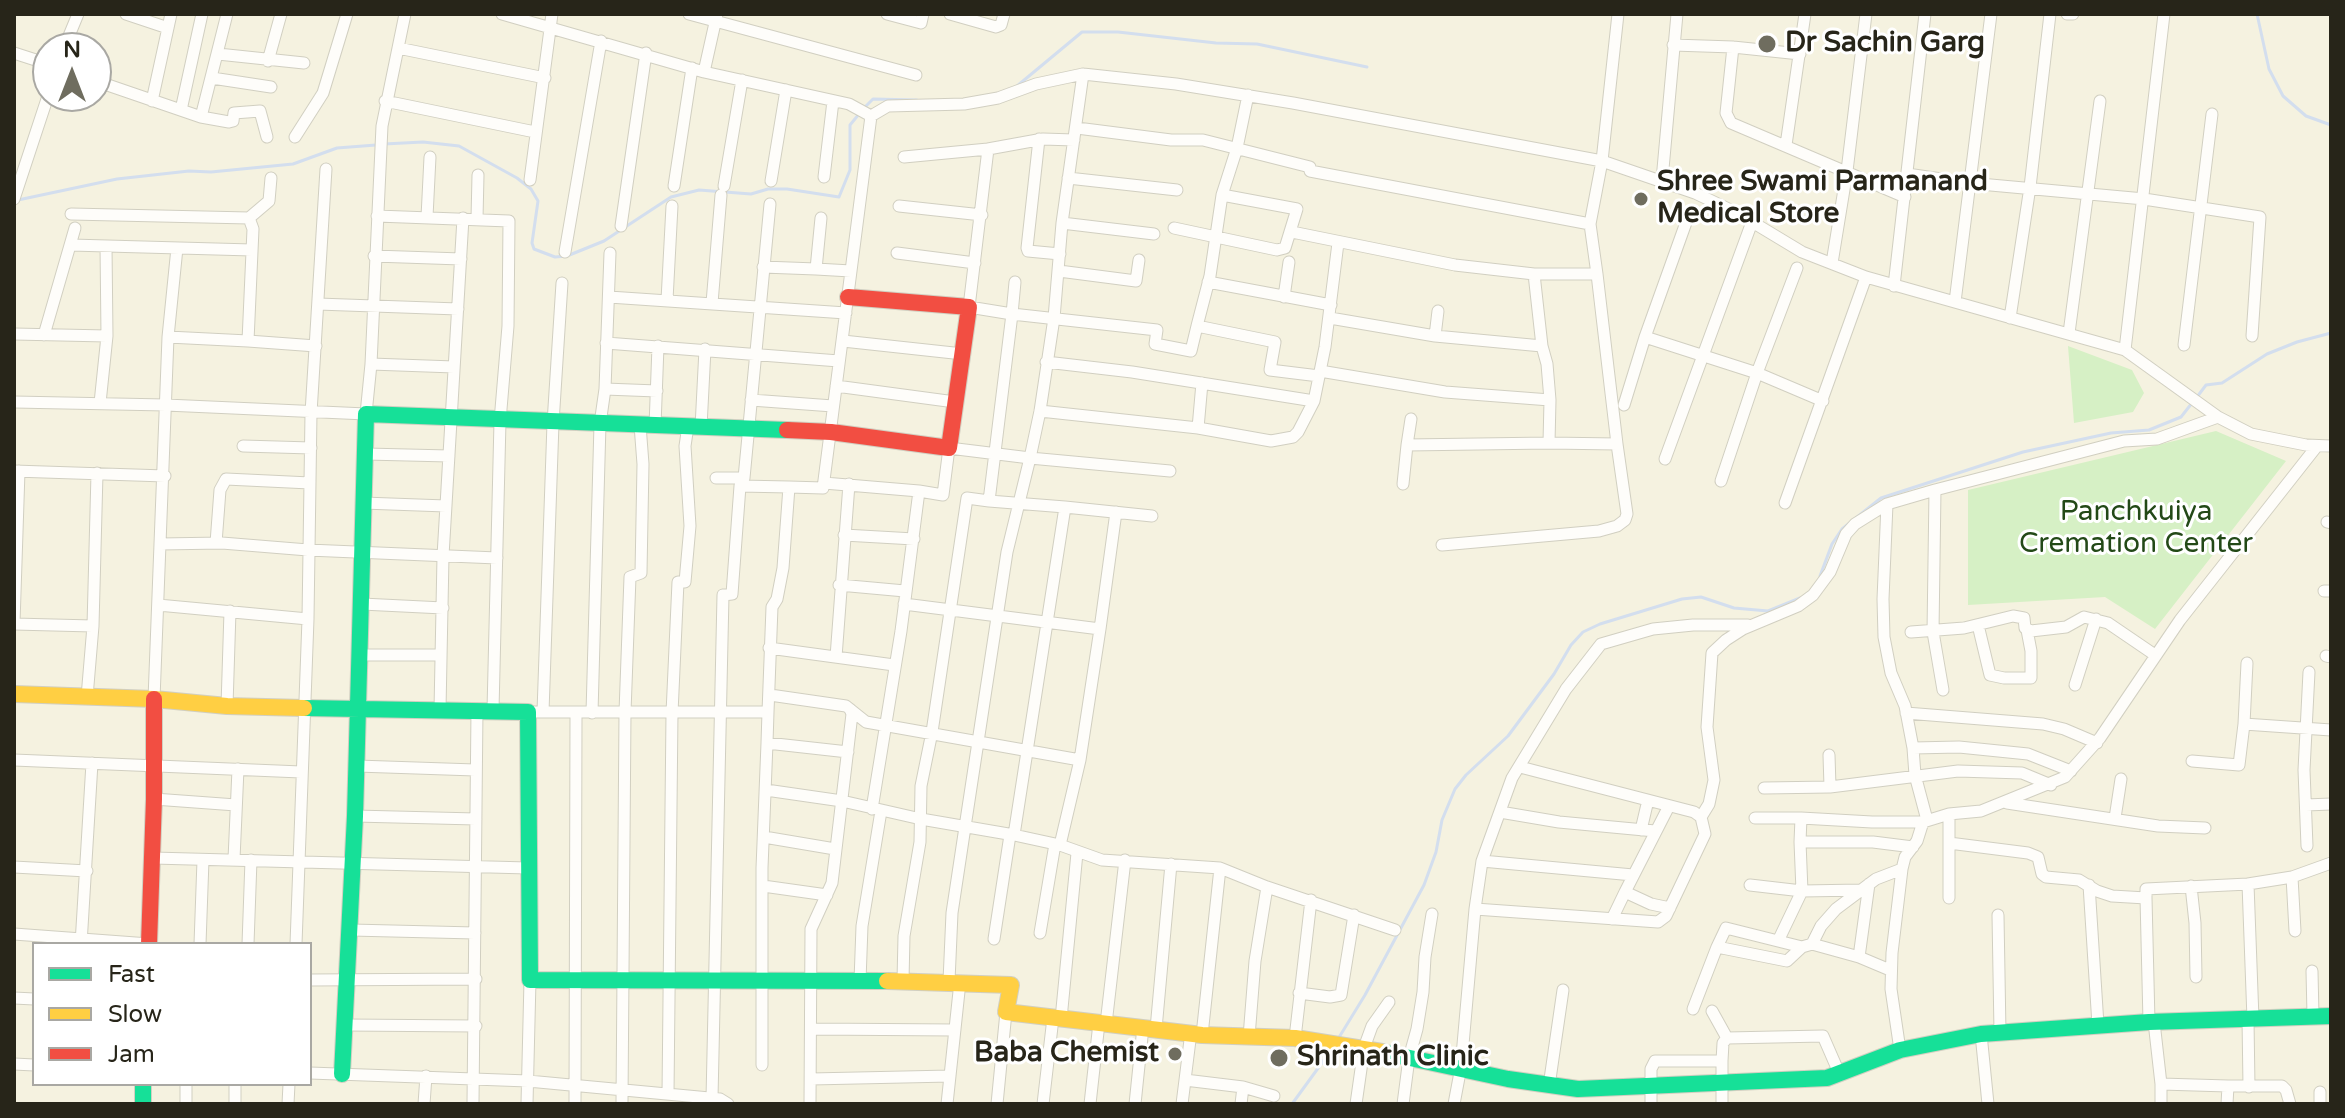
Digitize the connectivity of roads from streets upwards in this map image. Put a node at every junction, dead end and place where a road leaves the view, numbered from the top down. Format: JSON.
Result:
{"nodes":[{"id":1,"x":126,"y":14,"type":"edge"},
{"id":2,"x":171,"y":14,"type":"edge"},
{"id":3,"x":202,"y":14,"type":"edge"},
{"id":4,"x":227,"y":14,"type":"edge"},
{"id":5,"x":281,"y":14,"type":"edge"},
{"id":6,"x":347,"y":14,"type":"edge"},
{"id":7,"x":405,"y":14,"type":"edge"},
{"id":8,"x":502,"y":14,"type":"edge"},
{"id":9,"x":689,"y":14,"type":"edge"},
{"id":10,"x":887,"y":14,"type":"edge"},
{"id":11,"x":923,"y":14,"type":"edge"},
{"id":12,"x":950,"y":14,"type":"edge"},
{"id":13,"x":1004,"y":14,"type":"edge"},
{"id":14,"x":1618,"y":14,"type":"edge"},
{"id":15,"x":1677,"y":14,"type":"edge"},
{"id":16,"x":1805,"y":14,"type":"edge"},
{"id":17,"x":1866,"y":14,"type":"edge"},
{"id":18,"x":1925,"y":14,"type":"edge"},
{"id":19,"x":1991,"y":14,"type":"edge"},
{"id":20,"x":2050,"y":14,"type":"edge"},
{"id":21,"x":2164,"y":14,"type":"edge"},
{"id":22,"x":716,"y":18,"type":"edge"},
{"id":23,"x":551,"y":20,"type":"edge"},
{"id":24,"x":168,"y":28,"type":"junction"},
{"id":25,"x":601,"y":41,"type":"junction"},
{"id":26,"x":1673,"y":45,"type":"junction"},
{"id":27,"x":1733,"y":47,"type":"junction"},
{"id":28,"x":398,"y":48,"type":"junction"},
{"id":29,"x":646,"y":53,"type":"junction"},
{"id":30,"x":218,"y":54,"type":"junction"},
{"id":31,"x":1800,"y":54,"type":"junction"},
{"id":32,"x":268,"y":61,"type":"junction"},
{"id":33,"x":304,"y":63,"type":"dead end"},
{"id":34,"x":698,"y":70,"type":"junction"},
{"id":35,"x":1083,"y":74,"type":"junction"},
{"id":36,"x":916,"y":75,"type":"dead end"},
{"id":37,"x":212,"y":78,"type":"junction"},
{"id":38,"x":545,"y":78,"type":"junction"},
{"id":39,"x":742,"y":80,"type":"junction"},
{"id":40,"x":112,"y":87,"type":"edge"},
{"id":41,"x":271,"y":87,"type":"dead end"},
{"id":42,"x":786,"y":90,"type":"junction"},
{"id":43,"x":1248,"y":95,"type":"junction"},
{"id":44,"x":152,"y":101,"type":"junction"},
{"id":45,"x":385,"y":101,"type":"junction"},
{"id":46,"x":833,"y":101,"type":"junction"},
{"id":47,"x":2100,"y":101,"type":"dead end"},
{"id":48,"x":181,"y":110,"type":"junction"},
{"id":49,"x":42,"y":112,"type":"edge"},
{"id":50,"x":2212,"y":114,"type":"dead end"},
{"id":51,"x":868,"y":115,"type":"junction"},
{"id":52,"x":201,"y":117,"type":"junction"},
{"id":53,"x":535,"y":132,"type":"junction"},
{"id":54,"x":1075,"y":134,"type":"junction"},
{"id":55,"x":267,"y":137,"type":"dead end"},
{"id":56,"x":295,"y":137,"type":"dead end"},
{"id":57,"x":1039,"y":139,"type":"junction"},
{"id":58,"x":1786,"y":145,"type":"junction"},
{"id":59,"x":1237,"y":148,"type":"junction"},
{"id":60,"x":988,"y":149,"type":"junction"},
{"id":61,"x":430,"y":157,"type":"dead end"},
{"id":62,"x":904,"y":157,"type":"dead end"},
{"id":63,"x":1602,"y":161,"type":"junction"},
{"id":64,"x":326,"y":169,"type":"dead end"},
{"id":65,"x":1847,"y":171,"type":"junction"},
{"id":66,"x":17,"y":173,"type":"edge"},
{"id":67,"x":1907,"y":174,"type":"junction"},
{"id":68,"x":478,"y":175,"type":"dead end"},
{"id":69,"x":824,"y":177,"type":"dead end"},
{"id":70,"x":271,"y":178,"type":"dead end"},
{"id":71,"x":1068,"y":178,"type":"junction"},
{"id":72,"x":530,"y":180,"type":"dead end"},
{"id":73,"x":1662,"y":180,"type":"junction"},
{"id":74,"x":771,"y":181,"type":"dead end"},
{"id":75,"x":1969,"y":183,"type":"junction"},
{"id":76,"x":674,"y":186,"type":"dead end"},
{"id":77,"x":2030,"y":187,"type":"junction"},
{"id":78,"x":1177,"y":190,"type":"dead end"},
{"id":79,"x":2088,"y":194,"type":"junction"},
{"id":80,"x":1222,"y":195,"type":"junction"},
{"id":81,"x":1905,"y":197,"type":"junction"},
{"id":82,"x":14,"y":199,"type":"edge"},
{"id":83,"x":2144,"y":199,"type":"junction"},
{"id":84,"x":770,"y":204,"type":"dead end"},
{"id":85,"x":672,"y":206,"type":"dead end"},
{"id":86,"x":899,"y":206,"type":"dead end"},
{"id":87,"x":2199,"y":209,"type":"junction"},
{"id":88,"x":71,"y":214,"type":"dead end"},
{"id":89,"x":982,"y":215,"type":"junction"},
{"id":90,"x":377,"y":216,"type":"junction"},
{"id":91,"x":427,"y":217,"type":"junction"},
{"id":92,"x":1688,"y":217,"type":"dead end"},
{"id":93,"x":249,"y":218,"type":"junction"},
{"id":94,"x":463,"y":218,"type":"junction"},
{"id":95,"x":821,"y":218,"type":"dead end"},
{"id":96,"x":477,"y":219,"type":"junction"},
{"id":97,"x":1752,"y":222,"type":"junction"},
{"id":98,"x":1062,"y":223,"type":"junction"},
{"id":99,"x":1590,"y":224,"type":"junction"},
{"id":100,"x":621,"y":226,"type":"dead end"},
{"id":101,"x":75,"y":228,"type":"dead end"},
{"id":102,"x":1174,"y":228,"type":"dead end"},
{"id":103,"x":1292,"y":232,"type":"junction"},
{"id":104,"x":1154,"y":234,"type":"dead end"},
{"id":105,"x":1216,"y":236,"type":"junction"},
{"id":106,"x":1338,"y":243,"type":"junction"},
{"id":107,"x":71,"y":245,"type":"junction"},
{"id":108,"x":106,"y":246,"type":"junction"},
{"id":109,"x":177,"y":248,"type":"junction"},
{"id":110,"x":252,"y":250,"type":"junction"},
{"id":111,"x":565,"y":252,"type":"dead end"},
{"id":112,"x":610,"y":253,"type":"dead end"},
{"id":113,"x":897,"y":253,"type":"dead end"},
{"id":114,"x":1060,"y":254,"type":"junction"},
{"id":115,"x":374,"y":256,"type":"junction"},
{"id":116,"x":461,"y":259,"type":"junction"},
{"id":117,"x":1139,"y":260,"type":"dead end"},
{"id":118,"x":1289,"y":262,"type":"dead end"},
{"id":119,"x":975,"y":263,"type":"junction"},
{"id":120,"x":1832,"y":263,"type":"junction"},
{"id":121,"x":763,"y":267,"type":"junction"},
{"id":122,"x":1797,"y":268,"type":"dead end"},
{"id":123,"x":816,"y":269,"type":"junction"},
{"id":124,"x":851,"y":271,"type":"junction"},
{"id":125,"x":1059,"y":271,"type":"junction"},
{"id":126,"x":1534,"y":274,"type":"junction"},
{"id":127,"x":1597,"y":274,"type":"junction"},
{"id":128,"x":1866,"y":277,"type":"junction"},
{"id":129,"x":1015,"y":282,"type":"dead end"},
{"id":130,"x":1208,"y":282,"type":"junction"},
{"id":131,"x":562,"y":283,"type":"dead end"},
{"id":132,"x":1894,"y":286,"type":"junction"},
{"id":133,"x":609,"y":297,"type":"junction"},
{"id":134,"x":1284,"y":297,"type":"junction"},
{"id":135,"x":667,"y":300,"type":"junction"},
{"id":136,"x":1955,"y":302,"type":"junction"},
{"id":137,"x":712,"y":303,"type":"junction"},
{"id":138,"x":318,"y":304,"type":"junction"},
{"id":139,"x":847,"y":305,"type":"junction"},
{"id":140,"x":1331,"y":305,"type":"junction"},
{"id":141,"x":373,"y":306,"type":"junction"},
{"id":142,"x":759,"y":306,"type":"junction"},
{"id":143,"x":969,"y":307,"type":"junction"},
{"id":144,"x":458,"y":309,"type":"junction"},
{"id":145,"x":1438,"y":311,"type":"dead end"},
{"id":146,"x":1012,"y":314,"type":"junction"},
{"id":147,"x":1054,"y":318,"type":"junction"},
{"id":148,"x":1330,"y":318,"type":"junction"},
{"id":149,"x":2010,"y":318,"type":"junction"},
{"id":150,"x":1197,"y":326,"type":"junction"},
{"id":151,"x":2069,"y":333,"type":"junction"},
{"id":152,"x":14,"y":334,"type":"edge"},
{"id":153,"x":44,"y":335,"type":"junction"},
{"id":154,"x":107,"y":336,"type":"junction"},
{"id":155,"x":1435,"y":336,"type":"junction"},
{"id":156,"x":2252,"y":336,"type":"dead end"},
{"id":157,"x":168,"y":337,"type":"junction"},
{"id":158,"x":1645,"y":337,"type":"junction"},
{"id":159,"x":248,"y":341,"type":"junction"},
{"id":160,"x":843,"y":341,"type":"junction"},
{"id":161,"x":606,"y":343,"type":"junction"},
{"id":162,"x":2184,"y":345,"type":"dead end"},
{"id":163,"x":316,"y":346,"type":"junction"},
{"id":164,"x":658,"y":346,"type":"junction"},
{"id":165,"x":1542,"y":346,"type":"junction"},
{"id":166,"x":705,"y":349,"type":"junction"},
{"id":167,"x":2125,"y":350,"type":"junction"},
{"id":168,"x":755,"y":354,"type":"junction"},
{"id":169,"x":963,"y":354,"type":"junction"},
{"id":170,"x":1702,"y":355,"type":"junction"},
{"id":171,"x":839,"y":361,"type":"junction"},
{"id":172,"x":1046,"y":362,"type":"junction"},
{"id":173,"x":371,"y":364,"type":"junction"},
{"id":174,"x":454,"y":367,"type":"junction"},
{"id":175,"x":1757,"y":373,"type":"junction"},
{"id":176,"x":1319,"y":374,"type":"junction"},
{"id":177,"x":1202,"y":383,"type":"junction"},
{"id":178,"x":836,"y":386,"type":"junction"},
{"id":179,"x":605,"y":389,"type":"junction"},
{"id":180,"x":657,"y":391,"type":"junction"},
{"id":181,"x":751,"y":400,"type":"junction"},
{"id":182,"x":1550,"y":400,"type":"junction"},
{"id":183,"x":1314,"y":401,"type":"junction"},
{"id":184,"x":1823,"y":401,"type":"junction"},
{"id":185,"x":14,"y":402,"type":"edge"},
{"id":186,"x":955,"y":402,"type":"junction"},
{"id":187,"x":100,"y":403,"type":"junction"},
{"id":188,"x":166,"y":405,"type":"junction"},
{"id":189,"x":1624,"y":405,"type":"dead end"},
{"id":190,"x":833,"y":406,"type":"junction"},
{"id":191,"x":1040,"y":411,"type":"junction"},
{"id":192,"x":311,"y":413,"type":"junction"},
{"id":193,"x":366,"y":414,"type":"junction"},
{"id":194,"x":2218,"y":417,"type":"junction"},
{"id":195,"x":451,"y":419,"type":"junction"},
{"id":196,"x":1411,"y":419,"type":"dead end"},
{"id":197,"x":500,"y":421,"type":"junction"},
{"id":198,"x":553,"y":423,"type":"junction"},
{"id":199,"x":600,"y":424,"type":"junction"},
{"id":200,"x":647,"y":425,"type":"junction"},
{"id":201,"x":694,"y":427,"type":"junction"},
{"id":202,"x":1198,"y":428,"type":"junction"},
{"id":203,"x":748,"y":429,"type":"junction"},
{"id":204,"x":831,"y":432,"type":"junction"},
{"id":205,"x":1549,"y":443,"type":"junction"},
{"id":206,"x":1617,"y":444,"type":"junction"},
{"id":207,"x":1407,"y":445,"type":"junction"},
{"id":208,"x":243,"y":446,"type":"dead end"},
{"id":209,"x":2317,"y":446,"type":"junction"},
{"id":210,"x":2331,"y":446,"type":"edge"},
{"id":211,"x":311,"y":448,"type":"junction"},
{"id":212,"x":949,"y":448,"type":"junction"},
{"id":213,"x":994,"y":453,"type":"junction"},
{"id":214,"x":366,"y":454,"type":"junction"},
{"id":215,"x":449,"y":456,"type":"junction"},
{"id":216,"x":1030,"y":458,"type":"junction"},
{"id":217,"x":1665,"y":459,"type":"dead end"},
{"id":218,"x":16,"y":471,"type":"edge"},
{"id":219,"x":1170,"y":471,"type":"dead end"},
{"id":220,"x":97,"y":473,"type":"junction"},
{"id":221,"x":165,"y":476,"type":"junction"},
{"id":222,"x":716,"y":478,"type":"dead end"},
{"id":223,"x":1721,"y":481,"type":"dead end"},
{"id":224,"x":742,"y":482,"type":"junction"},
{"id":225,"x":310,"y":483,"type":"junction"},
{"id":226,"x":824,"y":483,"type":"junction"},
{"id":227,"x":849,"y":484,"type":"junction"},
{"id":228,"x":1403,"y":484,"type":"dead end"},
{"id":229,"x":789,"y":487,"type":"junction"},
{"id":230,"x":1935,"y":490,"type":"junction"},
{"id":231,"x":919,"y":491,"type":"junction"},
{"id":232,"x":943,"y":495,"type":"junction"},
{"id":233,"x":967,"y":498,"type":"junction"},
{"id":234,"x":989,"y":501,"type":"junction"},
{"id":235,"x":363,"y":503,"type":"junction"},
{"id":236,"x":1785,"y":503,"type":"dead end"},
{"id":237,"x":1017,"y":504,"type":"junction"},
{"id":238,"x":1887,"y":504,"type":"junction"},
{"id":239,"x":446,"y":506,"type":"junction"},
{"id":240,"x":1065,"y":507,"type":"junction"},
{"id":241,"x":1116,"y":512,"type":"junction"},
{"id":242,"x":1152,"y":516,"type":"dead end"},
{"id":243,"x":844,"y":535,"type":"junction"},
{"id":244,"x":914,"y":539,"type":"junction"},
{"id":245,"x":216,"y":543,"type":"junction"},
{"id":246,"x":160,"y":544,"type":"junction"},
{"id":247,"x":1442,"y":545,"type":"dead end"},
{"id":248,"x":308,"y":550,"type":"junction"},
{"id":249,"x":363,"y":551,"type":"junction"},
{"id":250,"x":443,"y":556,"type":"junction"},
{"id":251,"x":497,"y":558,"type":"junction"},
{"id":252,"x":839,"y":585,"type":"junction"},
{"id":253,"x":905,"y":591,"type":"junction"},
{"id":254,"x":362,"y":604,"type":"junction"},
{"id":255,"x":904,"y":604,"type":"junction"},
{"id":256,"x":158,"y":605,"type":"junction"},
{"id":257,"x":443,"y":608,"type":"junction"},
{"id":258,"x":950,"y":610,"type":"junction"},
{"id":259,"x":230,"y":611,"type":"junction"},
{"id":260,"x":998,"y":616,"type":"junction"},
{"id":261,"x":308,"y":619,"type":"junction"},
{"id":262,"x":2096,"y":619,"type":"junction"},
{"id":263,"x":1047,"y":622,"type":"junction"},
{"id":264,"x":14,"y":624,"type":"edge"},
{"id":265,"x":1755,"y":625,"type":"junction"},
{"id":266,"x":1978,"y":625,"type":"junction"},
{"id":267,"x":93,"y":626,"type":"junction"},
{"id":268,"x":1100,"y":629,"type":"junction"},
{"id":269,"x":2027,"y":630,"type":"junction"},
{"id":270,"x":1911,"y":632,"type":"dead end"},
{"id":271,"x":1933,"y":632,"type":"junction"},
{"id":272,"x":769,"y":648,"type":"junction"},
{"id":273,"x":361,"y":655,"type":"junction"},
{"id":274,"x":441,"y":655,"type":"junction"},
{"id":275,"x":2155,"y":655,"type":"junction"},
{"id":276,"x":836,"y":657,"type":"junction"},
{"id":277,"x":2247,"y":663,"type":"dead end"},
{"id":278,"x":894,"y":665,"type":"junction"},
{"id":279,"x":2309,"y":672,"type":"dead end"},
{"id":280,"x":2075,"y":685,"type":"dead end"},
{"id":281,"x":1943,"y":690,"type":"dead end"},
{"id":282,"x":14,"y":694,"type":"edge"},
{"id":283,"x":770,"y":695,"type":"junction"},
{"id":284,"x":87,"y":697,"type":"junction"},
{"id":285,"x":154,"y":699,"type":"junction"},
{"id":286,"x":227,"y":706,"type":"junction"},
{"id":287,"x":304,"y":708,"type":"junction"},
{"id":288,"x":358,"y":709,"type":"junction"},
{"id":289,"x":850,"y":709,"type":"junction"},
{"id":290,"x":440,"y":710,"type":"junction"},
{"id":291,"x":485,"y":710,"type":"junction"},
{"id":292,"x":535,"y":712,"type":"junction"},
{"id":293,"x":625,"y":712,"type":"junction"},
{"id":294,"x":720,"y":712,"type":"junction"},
{"id":295,"x":768,"y":712,"type":"junction"},
{"id":296,"x":592,"y":713,"type":"junction"},
{"id":297,"x":672,"y":713,"type":"junction"},
{"id":298,"x":1906,"y":713,"type":"junction"},
{"id":299,"x":576,"y":714,"type":"junction"},
{"id":300,"x":2244,"y":724,"type":"junction"},
{"id":301,"x":886,"y":725,"type":"junction"},
{"id":302,"x":2306,"y":728,"type":"junction"},
{"id":303,"x":2331,"y":730,"type":"edge"},
{"id":304,"x":932,"y":732,"type":"junction"},
{"id":305,"x":979,"y":742,"type":"junction"},
{"id":306,"x":767,"y":743,"type":"junction"},
{"id":307,"x":2097,"y":743,"type":"junction"},
{"id":308,"x":1913,"y":748,"type":"junction"},
{"id":309,"x":1026,"y":751,"type":"junction"},
{"id":310,"x":848,"y":752,"type":"junction"},
{"id":311,"x":1829,"y":755,"type":"dead end"},
{"id":312,"x":14,"y":760,"type":"edge"},
{"id":313,"x":1080,"y":760,"type":"junction"},
{"id":314,"x":2192,"y":761,"type":"dead end"},
{"id":315,"x":92,"y":763,"type":"junction"},
{"id":316,"x":155,"y":764,"type":"junction"},
{"id":317,"x":357,"y":766,"type":"junction"},
{"id":318,"x":1520,"y":767,"type":"junction"},
{"id":319,"x":238,"y":769,"type":"junction"},
{"id":320,"x":475,"y":770,"type":"junction"},
{"id":321,"x":2071,"y":771,"type":"junction"},
{"id":322,"x":301,"y":772,"type":"junction"},
{"id":323,"x":1915,"y":775,"type":"junction"},
{"id":324,"x":2121,"y":779,"type":"dead end"},
{"id":325,"x":2051,"y":785,"type":"junction"},
{"id":326,"x":1830,"y":787,"type":"junction"},
{"id":327,"x":1764,"y":788,"type":"dead end"},
{"id":328,"x":766,"y":790,"type":"junction"},
{"id":329,"x":154,"y":799,"type":"junction"},
{"id":330,"x":1648,"y":800,"type":"junction"},
{"id":331,"x":842,"y":801,"type":"junction"},
{"id":332,"x":2006,"y":803,"type":"junction"},
{"id":333,"x":2331,"y":804,"type":"edge"},
{"id":334,"x":236,"y":805,"type":"junction"},
{"id":335,"x":2306,"y":805,"type":"junction"},
{"id":336,"x":1669,"y":806,"type":"junction"},
{"id":337,"x":876,"y":810,"type":"junction"},
{"id":338,"x":1500,"y":812,"type":"junction"},
{"id":339,"x":1949,"y":814,"type":"junction"},
{"id":340,"x":355,"y":816,"type":"junction"},
{"id":341,"x":1701,"y":817,"type":"junction"},
{"id":342,"x":1755,"y":818,"type":"dead end"},
{"id":343,"x":1801,"y":818,"type":"junction"},
{"id":344,"x":2115,"y":818,"type":"junction"},
{"id":345,"x":476,"y":819,"type":"junction"},
{"id":346,"x":921,"y":819,"type":"junction"},
{"id":347,"x":1925,"y":821,"type":"junction"},
{"id":348,"x":965,"y":827,"type":"junction"},
{"id":349,"x":2205,"y":828,"type":"dead end"},
{"id":350,"x":1641,"y":830,"type":"junction"},
{"id":351,"x":1655,"y":831,"type":"junction"},
{"id":352,"x":1012,"y":835,"type":"junction"},
{"id":353,"x":764,"y":837,"type":"junction"},
{"id":354,"x":1800,"y":842,"type":"junction"},
{"id":355,"x":1949,"y":843,"type":"junction"},
{"id":356,"x":1057,"y":845,"type":"junction"},
{"id":357,"x":2307,"y":846,"type":"dead end"},
{"id":358,"x":1913,"y":847,"type":"junction"},
{"id":359,"x":835,"y":849,"type":"junction"},
{"id":360,"x":1077,"y":853,"type":"junction"},
{"id":361,"x":153,"y":858,"type":"junction"},
{"id":362,"x":234,"y":859,"type":"junction"},
{"id":363,"x":203,"y":860,"type":"junction"},
{"id":364,"x":251,"y":860,"type":"junction"},
{"id":365,"x":1125,"y":860,"type":"junction"},
{"id":366,"x":1482,"y":861,"type":"junction"},
{"id":367,"x":297,"y":862,"type":"junction"},
{"id":368,"x":353,"y":863,"type":"junction"},
{"id":369,"x":2331,"y":863,"type":"edge"},
{"id":370,"x":1171,"y":864,"type":"junction"},
{"id":371,"x":14,"y":867,"type":"edge"},
{"id":372,"x":474,"y":867,"type":"junction"},
{"id":373,"x":528,"y":868,"type":"junction"},
{"id":374,"x":1220,"y":868,"type":"junction"},
{"id":375,"x":1902,"y":869,"type":"junction"},
{"id":376,"x":87,"y":871,"type":"junction"},
{"id":377,"x":1633,"y":875,"type":"junction"},
{"id":378,"x":2292,"y":877,"type":"junction"},
{"id":379,"x":2248,"y":884,"type":"junction"},
{"id":380,"x":1750,"y":885,"type":"dead end"},
{"id":381,"x":2089,"y":885,"type":"junction"},
{"id":382,"x":763,"y":886,"type":"junction"},
{"id":383,"x":2191,"y":886,"type":"junction"},
{"id":384,"x":1267,"y":887,"type":"junction"},
{"id":385,"x":1865,"y":887,"type":"junction"},
{"id":386,"x":1802,"y":891,"type":"junction"},
{"id":387,"x":1625,"y":892,"type":"junction"},
{"id":388,"x":827,"y":895,"type":"junction"},
{"id":389,"x":1949,"y":898,"type":"dead end"},
{"id":390,"x":2146,"y":898,"type":"junction"},
{"id":391,"x":1311,"y":900,"type":"junction"},
{"id":392,"x":1670,"y":908,"type":"junction"},
{"id":393,"x":1475,"y":909,"type":"junction"},
{"id":394,"x":1432,"y":914,"type":"dead end"},
{"id":395,"x":1354,"y":915,"type":"junction"},
{"id":396,"x":1998,"y":915,"type":"dead end"},
{"id":397,"x":1612,"y":919,"type":"junction"},
{"id":398,"x":351,"y":930,"type":"junction"},
{"id":399,"x":1395,"y":930,"type":"dead end"},
{"id":400,"x":2295,"y":931,"type":"dead end"},
{"id":401,"x":475,"y":933,"type":"junction"},
{"id":402,"x":1040,"y":933,"type":"dead end"},
{"id":403,"x":14,"y":934,"type":"edge"},
{"id":404,"x":994,"y":939,"type":"dead end"},
{"id":405,"x":1779,"y":939,"type":"junction"},
{"id":406,"x":82,"y":942,"type":"edge"},
{"id":407,"x":149,"y":942,"type":"edge"},
{"id":408,"x":200,"y":942,"type":"edge"},
{"id":409,"x":248,"y":942,"type":"edge"},
{"id":410,"x":296,"y":942,"type":"edge"},
{"id":411,"x":1807,"y":946,"type":"junction"},
{"id":412,"x":1717,"y":947,"type":"junction"},
{"id":413,"x":1859,"y":957,"type":"junction"},
{"id":414,"x":1890,"y":970,"type":"junction"},
{"id":415,"x":2312,"y":971,"type":"dead end"},
{"id":416,"x":2196,"y":977,"type":"dead end"},
{"id":417,"x":348,"y":978,"type":"junction"},
{"id":418,"x":476,"y":979,"type":"junction"},
{"id":419,"x":312,"y":980,"type":"edge"},
{"id":420,"x":530,"y":980,"type":"junction"},
{"id":421,"x":577,"y":980,"type":"junction"},
{"id":422,"x":622,"y":980,"type":"junction"},
{"id":423,"x":668,"y":980,"type":"junction"},
{"id":424,"x":715,"y":980,"type":"junction"},
{"id":425,"x":762,"y":981,"type":"junction"},
{"id":426,"x":811,"y":981,"type":"junction"},
{"id":427,"x":860,"y":981,"type":"junction"},
{"id":428,"x":903,"y":981,"type":"junction"},
{"id":429,"x":955,"y":982,"type":"junction"},
{"id":430,"x":1563,"y":990,"type":"dead end"},
{"id":431,"x":1299,"y":993,"type":"junction"},
{"id":432,"x":1389,"y":1002,"type":"dead end"},
{"id":433,"x":1693,"y":1009,"type":"dead end"},
{"id":434,"x":1712,"y":1011,"type":"dead end"},
{"id":435,"x":1006,"y":1012,"type":"junction"},
{"id":436,"x":2313,"y":1016,"type":"junction"},
{"id":437,"x":2331,"y":1016,"type":"edge"},
{"id":438,"x":1057,"y":1018,"type":"junction"},
{"id":439,"x":2251,"y":1019,"type":"junction"},
{"id":440,"x":2151,"y":1022,"type":"junction"},
{"id":441,"x":1102,"y":1023,"type":"junction"},
{"id":442,"x":345,"y":1025,"type":"junction"},
{"id":443,"x":2098,"y":1025,"type":"junction"},
{"id":444,"x":476,"y":1026,"type":"junction"},
{"id":445,"x":1149,"y":1028,"type":"junction"},
{"id":446,"x":812,"y":1029,"type":"junction"},
{"id":447,"x":955,"y":1030,"type":"junction"},
{"id":448,"x":2000,"y":1033,"type":"junction"},
{"id":449,"x":1196,"y":1034,"type":"junction"},
{"id":450,"x":1981,"y":1034,"type":"junction"},
{"id":451,"x":1249,"y":1037,"type":"junction"},
{"id":452,"x":1295,"y":1038,"type":"junction"},
{"id":453,"x":1727,"y":1038,"type":"junction"},
{"id":454,"x":1356,"y":1046,"type":"junction"},
{"id":455,"x":1900,"y":1050,"type":"junction"},
{"id":456,"x":1409,"y":1058,"type":"junction"},
{"id":457,"x":1722,"y":1061,"type":"junction"},
{"id":458,"x":762,"y":1065,"type":"dead end"},
{"id":459,"x":1461,"y":1067,"type":"junction"},
{"id":460,"x":312,"y":1073,"type":"edge"},
{"id":461,"x":342,"y":1074,"type":"junction"},
{"id":462,"x":1840,"y":1075,"type":"junction"},
{"id":463,"x":426,"y":1076,"type":"junction"},
{"id":464,"x":950,"y":1076,"type":"junction"},
{"id":465,"x":474,"y":1078,"type":"junction"},
{"id":466,"x":811,"y":1079,"type":"junction"},
{"id":467,"x":1185,"y":1080,"type":"junction"},
{"id":468,"x":528,"y":1081,"type":"junction"},
{"id":469,"x":1722,"y":1084,"type":"junction"},
{"id":470,"x":2161,"y":1084,"type":"junction"},
{"id":471,"x":1651,"y":1085,"type":"junction"},
{"id":472,"x":575,"y":1086,"type":"junction"},
{"id":473,"x":1549,"y":1086,"type":"junction"},
{"id":474,"x":2228,"y":1086,"type":"junction"},
{"id":475,"x":1243,"y":1087,"type":"junction"},
{"id":476,"x":2249,"y":1087,"type":"junction"},
{"id":477,"x":622,"y":1089,"type":"junction"},
{"id":478,"x":668,"y":1094,"type":"junction"},
{"id":479,"x":1274,"y":1096,"type":"dead end"},
{"id":480,"x":652,"y":1098,"type":"edge"},
{"id":481,"x":712,"y":1099,"type":"junction"},
{"id":482,"x":424,"y":1104,"type":"edge"},
{"id":483,"x":473,"y":1104,"type":"edge"},
{"id":484,"x":527,"y":1104,"type":"edge"},
{"id":485,"x":575,"y":1104,"type":"edge"},
{"id":486,"x":622,"y":1104,"type":"edge"},
{"id":487,"x":728,"y":1104,"type":"edge"},
{"id":488,"x":810,"y":1104,"type":"edge"},
{"id":489,"x":947,"y":1104,"type":"edge"},
{"id":490,"x":997,"y":1104,"type":"edge"},
{"id":491,"x":1043,"y":1104,"type":"edge"},
{"id":492,"x":1090,"y":1104,"type":"edge"},
{"id":493,"x":1135,"y":1104,"type":"edge"},
{"id":494,"x":1182,"y":1104,"type":"edge"},
{"id":495,"x":1241,"y":1104,"type":"edge"},
{"id":496,"x":1356,"y":1104,"type":"edge"},
{"id":497,"x":1403,"y":1104,"type":"edge"},
{"id":498,"x":1454,"y":1104,"type":"edge"},
{"id":499,"x":1651,"y":1104,"type":"edge"},
{"id":500,"x":1722,"y":1104,"type":"edge"},
{"id":501,"x":1988,"y":1104,"type":"edge"},
{"id":502,"x":2161,"y":1104,"type":"edge"},
{"id":503,"x":2227,"y":1104,"type":"edge"},
{"id":504,"x":2290,"y":1104,"type":"edge"}],
"edges":[{"from":1,"to":24,"type":"street"},
{"from":2,"to":24,"type":"street"},
{"from":3,"to":48,"type":"street"},
{"from":4,"to":30,"type":"street"},
{"from":5,"to":32,"type":"street"},
{"from":6,"to":56,"type":"street"},
{"from":7,"to":28,"type":"street"},
{"from":8,"to":23,"type":"street"},
{"from":9,"to":22,"type":"street"},
{"from":10,"to":11,"type":"street"},
{"from":12,"to":13,"type":"street"},
{"from":14,"to":63,"type":"street"},
{"from":15,"to":26,"type":"street"},
{"from":16,"to":31,"type":"street"},
{"from":17,"to":65,"type":"street"},
{"from":18,"to":67,"type":"street"},
{"from":19,"to":75,"type":"street"},
{"from":20,"to":77,"type":"street"},
{"from":21,"to":83,"type":"street"},
{"from":22,"to":34,"type":"street"},
{"from":22,"to":36,"type":"street"},
{"from":23,"to":25,"type":"street"},
{"from":23,"to":38,"type":"street"},
{"from":24,"to":44,"type":"street"},
{"from":25,"to":29,"type":"street"},
{"from":25,"to":111,"type":"street"},
{"from":26,"to":27,"type":"street"},
{"from":26,"to":73,"type":"street"},
{"from":27,"to":31,"type":"street"},
{"from":27,"to":58,"type":"street"},
{"from":28,"to":38,"type":"street"},
{"from":28,"to":45,"type":"street"},
{"from":29,"to":34,"type":"street"},
{"from":29,"to":100,"type":"street"},
{"from":30,"to":32,"type":"street"},
{"from":30,"to":37,"type":"street"},
{"from":31,"to":58,"type":"street"},
{"from":32,"to":33,"type":"street"},
{"from":34,"to":39,"type":"street"},
{"from":34,"to":76,"type":"street"},
{"from":35,"to":43,"type":"street"},
{"from":35,"to":51,"type":"street"},
{"from":35,"to":54,"type":"street"},
{"from":37,"to":41,"type":"street"},
{"from":37,"to":52,"type":"street"},
{"from":38,"to":53,"type":"street"},
{"from":39,"to":42,"type":"street"},
{"from":39,"to":137,"type":"street"},
{"from":40,"to":44,"type":"street"},
{"from":42,"to":46,"type":"street"},
{"from":42,"to":74,"type":"street"},
{"from":43,"to":59,"type":"street"},
{"from":43,"to":63,"type":"street"},
{"from":44,"to":48,"type":"street"},
{"from":45,"to":53,"type":"street"},
{"from":45,"to":90,"type":"street"},
{"from":46,"to":51,"type":"street"},
{"from":46,"to":69,"type":"street"},
{"from":47,"to":79,"type":"street"},
{"from":48,"to":52,"type":"street"},
{"from":49,"to":66,"type":"street"},
{"from":50,"to":87,"type":"street"},
{"from":51,"to":124,"type":"street"},
{"from":52,"to":55,"type":"street"},
{"from":53,"to":72,"type":"street"},
{"from":54,"to":57,"type":"street"},
{"from":54,"to":59,"type":"street"},
{"from":54,"to":71,"type":"street"},
{"from":57,"to":60,"type":"street"},
{"from":57,"to":114,"type":"street"},
{"from":58,"to":65,"type":"street"},
{"from":59,"to":80,"type":"street"},
{"from":59,"to":99,"type":"street"},
{"from":60,"to":62,"type":"street"},
{"from":60,"to":89,"type":"street"},
{"from":61,"to":91,"type":"street"},
{"from":63,"to":73,"type":"street"},
{"from":63,"to":99,"type":"street"},
{"from":64,"to":138,"type":"street"},
{"from":65,"to":81,"type":"street"},
{"from":65,"to":120,"type":"street"},
{"from":66,"to":82,"type":"street"},
{"from":67,"to":75,"type":"street"},
{"from":67,"to":81,"type":"street"},
{"from":68,"to":96,"type":"street"},
{"from":70,"to":93,"type":"street"},
{"from":71,"to":78,"type":"street"},
{"from":71,"to":98,"type":"street"},
{"from":73,"to":97,"type":"street"},
{"from":75,"to":77,"type":"street"},
{"from":75,"to":136,"type":"street"},
{"from":77,"to":79,"type":"street"},
{"from":77,"to":149,"type":"street"},
{"from":79,"to":83,"type":"street"},
{"from":79,"to":151,"type":"street"},
{"from":80,"to":103,"type":"street"},
{"from":80,"to":105,"type":"street"},
{"from":81,"to":132,"type":"street"},
{"from":83,"to":87,"type":"street"},
{"from":83,"to":167,"type":"street"},
{"from":84,"to":121,"type":"street"},
{"from":85,"to":135,"type":"street"},
{"from":86,"to":89,"type":"street"},
{"from":87,"to":156,"type":"street"},
{"from":87,"to":162,"type":"street"},
{"from":88,"to":93,"type":"street"},
{"from":89,"to":119,"type":"street"},
{"from":90,"to":91,"type":"street"},
{"from":90,"to":115,"type":"street"},
{"from":91,"to":94,"type":"street"},
{"from":92,"to":158,"type":"street"},
{"from":93,"to":110,"type":"street"},
{"from":94,"to":96,"type":"street"},
{"from":94,"to":116,"type":"street"},
{"from":95,"to":123,"type":"street"},
{"from":96,"to":197,"type":"street"},
{"from":97,"to":120,"type":"street"},
{"from":97,"to":170,"type":"street"},
{"from":98,"to":104,"type":"street"},
{"from":98,"to":114,"type":"street"},
{"from":99,"to":127,"type":"street"},
{"from":101,"to":107,"type":"street"},
{"from":102,"to":105,"type":"street"},
{"from":103,"to":105,"type":"street"},
{"from":103,"to":106,"type":"street"},
{"from":105,"to":130,"type":"street"},
{"from":106,"to":126,"type":"street"},
{"from":106,"to":140,"type":"street"},
{"from":107,"to":108,"type":"street"},
{"from":107,"to":153,"type":"street"},
{"from":108,"to":109,"type":"street"},
{"from":108,"to":154,"type":"street"},
{"from":109,"to":110,"type":"street"},
{"from":109,"to":157,"type":"street"},
{"from":110,"to":159,"type":"street"},
{"from":112,"to":133,"type":"street"},
{"from":113,"to":119,"type":"street"},
{"from":114,"to":125,"type":"street"},
{"from":115,"to":116,"type":"street"},
{"from":115,"to":141,"type":"street"},
{"from":116,"to":144,"type":"street"},
{"from":117,"to":125,"type":"street"},
{"from":118,"to":134,"type":"street"},
{"from":119,"to":143,"type":"street"},
{"from":120,"to":128,"type":"street"},
{"from":121,"to":123,"type":"street"},
{"from":121,"to":142,"type":"street"},
{"from":122,"to":175,"type":"street"},
{"from":123,"to":124,"type":"street"},
{"from":124,"to":139,"type":"street"},
{"from":125,"to":147,"type":"street"},
{"from":126,"to":127,"type":"street"},
{"from":126,"to":165,"type":"street"},
{"from":127,"to":206,"type":"street"},
{"from":128,"to":132,"type":"street"},
{"from":128,"to":184,"type":"street"},
{"from":129,"to":146,"type":"street"},
{"from":130,"to":134,"type":"street"},
{"from":130,"to":150,"type":"street"},
{"from":131,"to":198,"type":"street"},
{"from":132,"to":136,"type":"street"},
{"from":133,"to":135,"type":"street"},
{"from":133,"to":161,"type":"street"},
{"from":134,"to":140,"type":"street"},
{"from":135,"to":137,"type":"street"},
{"from":136,"to":149,"type":"street"},
{"from":137,"to":142,"type":"street"},
{"from":138,"to":141,"type":"street"},
{"from":138,"to":163,"type":"street"},
{"from":139,"to":142,"type":"street"},
{"from":139,"to":143,"type":"street"},
{"from":139,"to":160,"type":"street"},
{"from":140,"to":148,"type":"street"},
{"from":141,"to":144,"type":"street"},
{"from":141,"to":173,"type":"street"},
{"from":142,"to":168,"type":"street"},
{"from":143,"to":146,"type":"street"},
{"from":143,"to":169,"type":"street"},
{"from":144,"to":174,"type":"street"},
{"from":145,"to":155,"type":"street"},
{"from":146,"to":147,"type":"street"},
{"from":146,"to":213,"type":"street"},
{"from":147,"to":150,"type":"street"},
{"from":147,"to":172,"type":"street"},
{"from":148,"to":155,"type":"street"},
{"from":148,"to":176,"type":"street"},
{"from":149,"to":151,"type":"street"},
{"from":150,"to":176,"type":"street"},
{"from":151,"to":167,"type":"street"},
{"from":152,"to":153,"type":"street"},
{"from":153,"to":154,"type":"street"},
{"from":154,"to":187,"type":"street"},
{"from":155,"to":165,"type":"street"},
{"from":157,"to":159,"type":"street"},
{"from":157,"to":188,"type":"street"},
{"from":158,"to":170,"type":"street"},
{"from":158,"to":189,"type":"street"},
{"from":159,"to":163,"type":"street"},
{"from":160,"to":169,"type":"street"},
{"from":160,"to":171,"type":"street"},
{"from":161,"to":164,"type":"street"},
{"from":161,"to":179,"type":"street"},
{"from":163,"to":192,"type":"street"},
{"from":164,"to":166,"type":"street"},
{"from":164,"to":180,"type":"street"},
{"from":165,"to":182,"type":"street"},
{"from":166,"to":168,"type":"street"},
{"from":166,"to":201,"type":"street"},
{"from":167,"to":194,"type":"street"},
{"from":168,"to":171,"type":"street"},
{"from":168,"to":181,"type":"street"},
{"from":169,"to":186,"type":"street"},
{"from":170,"to":175,"type":"street"},
{"from":170,"to":217,"type":"street"},
{"from":171,"to":178,"type":"street"},
{"from":172,"to":177,"type":"street"},
{"from":172,"to":191,"type":"street"},
{"from":173,"to":174,"type":"street"},
{"from":173,"to":193,"type":"street"},
{"from":174,"to":195,"type":"street"},
{"from":175,"to":184,"type":"street"},
{"from":175,"to":223,"type":"street"},
{"from":176,"to":182,"type":"street"},
{"from":176,"to":183,"type":"street"},
{"from":177,"to":183,"type":"street"},
{"from":177,"to":202,"type":"street"},
{"from":178,"to":186,"type":"street"},
{"from":178,"to":190,"type":"street"},
{"from":179,"to":180,"type":"street"},
{"from":179,"to":199,"type":"street"},
{"from":180,"to":200,"type":"street"},
{"from":181,"to":190,"type":"street"},
{"from":181,"to":203,"type":"street"},
{"from":182,"to":205,"type":"street"},
{"from":183,"to":202,"type":"street"},
{"from":184,"to":236,"type":"street"},
{"from":185,"to":187,"type":"street"},
{"from":186,"to":212,"type":"street"},
{"from":187,"to":188,"type":"street"},
{"from":188,"to":192,"type":"street"},
{"from":188,"to":221,"type":"street"},
{"from":190,"to":204,"type":"street"},
{"from":191,"to":202,"type":"street"},
{"from":191,"to":216,"type":"street"},
{"from":192,"to":193,"type":"street"},
{"from":192,"to":211,"type":"street"},
{"from":193,"to":195,"type":"street"},
{"from":193,"to":214,"type":"street"},
{"from":194,"to":209,"type":"street"},
{"from":194,"to":230,"type":"street"},
{"from":195,"to":197,"type":"street"},
{"from":195,"to":215,"type":"street"},
{"from":196,"to":207,"type":"street"},
{"from":197,"to":198,"type":"street"},
{"from":197,"to":251,"type":"street"},
{"from":198,"to":199,"type":"street"},
{"from":198,"to":292,"type":"street"},
{"from":199,"to":200,"type":"street"},
{"from":199,"to":296,"type":"street"},
{"from":200,"to":201,"type":"street"},
{"from":200,"to":293,"type":"street"},
{"from":201,"to":203,"type":"street"},
{"from":201,"to":297,"type":"street"},
{"from":203,"to":204,"type":"street"},
{"from":203,"to":224,"type":"street"},
{"from":204,"to":212,"type":"street"},
{"from":204,"to":226,"type":"street"},
{"from":205,"to":206,"type":"street"},
{"from":205,"to":207,"type":"street"},
{"from":206,"to":247,"type":"street"},
{"from":207,"to":228,"type":"street"},
{"from":208,"to":211,"type":"street"},
{"from":209,"to":210,"type":"street"},
{"from":209,"to":275,"type":"street"},
{"from":211,"to":225,"type":"street"},
{"from":212,"to":213,"type":"street"},
{"from":212,"to":232,"type":"street"},
{"from":213,"to":216,"type":"street"},
{"from":213,"to":234,"type":"street"},
{"from":214,"to":215,"type":"street"},
{"from":214,"to":235,"type":"street"},
{"from":215,"to":239,"type":"street"},
{"from":216,"to":219,"type":"street"},
{"from":216,"to":237,"type":"street"},
{"from":218,"to":220,"type":"street"},
{"from":218,"to":264,"type":"street"},
{"from":220,"to":221,"type":"street"},
{"from":220,"to":267,"type":"street"},
{"from":221,"to":246,"type":"street"},
{"from":222,"to":224,"type":"street"},
{"from":224,"to":229,"type":"street"},
{"from":224,"to":294,"type":"street"},
{"from":225,"to":245,"type":"street"},
{"from":225,"to":248,"type":"street"},
{"from":226,"to":227,"type":"street"},
{"from":226,"to":229,"type":"street"},
{"from":227,"to":231,"type":"street"},
{"from":227,"to":243,"type":"street"},
{"from":229,"to":272,"type":"street"},
{"from":230,"to":238,"type":"street"},
{"from":230,"to":271,"type":"street"},
{"from":231,"to":232,"type":"street"},
{"from":231,"to":244,"type":"street"},
{"from":232,"to":233,"type":"street"},
{"from":233,"to":234,"type":"street"},
{"from":233,"to":258,"type":"street"},
{"from":234,"to":237,"type":"street"},
{"from":235,"to":239,"type":"street"},
{"from":235,"to":249,"type":"street"},
{"from":237,"to":240,"type":"street"},
{"from":237,"to":260,"type":"street"},
{"from":238,"to":265,"type":"street"},
{"from":238,"to":298,"type":"street"},
{"from":239,"to":250,"type":"street"},
{"from":240,"to":241,"type":"street"},
{"from":240,"to":263,"type":"street"},
{"from":241,"to":242,"type":"street"},
{"from":241,"to":268,"type":"street"},
{"from":243,"to":244,"type":"street"},
{"from":243,"to":252,"type":"street"},
{"from":244,"to":253,"type":"street"},
{"from":245,"to":246,"type":"street"},
{"from":245,"to":248,"type":"street"},
{"from":246,"to":256,"type":"street"},
{"from":248,"to":249,"type":"street"},
{"from":248,"to":261,"type":"street"},
{"from":249,"to":250,"type":"street"},
{"from":249,"to":254,"type":"street"},
{"from":250,"to":251,"type":"street"},
{"from":250,"to":257,"type":"street"},
{"from":251,"to":291,"type":"street"},
{"from":252,"to":253,"type":"street"},
{"from":252,"to":276,"type":"street"},
{"from":253,"to":255,"type":"street"},
{"from":254,"to":257,"type":"street"},
{"from":254,"to":273,"type":"street"},
{"from":255,"to":258,"type":"street"},
{"from":255,"to":278,"type":"street"},
{"from":256,"to":259,"type":"street"},
{"from":256,"to":285,"type":"street"},
{"from":257,"to":274,"type":"street"},
{"from":258,"to":260,"type":"street"},
{"from":258,"to":304,"type":"street"},
{"from":259,"to":261,"type":"street"},
{"from":259,"to":286,"type":"street"},
{"from":260,"to":263,"type":"street"},
{"from":260,"to":305,"type":"street"},
{"from":261,"to":287,"type":"street"},
{"from":262,"to":269,"type":"street"},
{"from":262,"to":275,"type":"street"},
{"from":262,"to":280,"type":"street"},
{"from":263,"to":268,"type":"street"},
{"from":263,"to":309,"type":"street"},
{"from":264,"to":267,"type":"street"},
{"from":265,"to":318,"type":"street"},
{"from":265,"to":341,"type":"street"},
{"from":266,"to":269,"type":"street"},
{"from":266,"to":269,"type":"street"},
{"from":266,"to":271,"type":"street"},
{"from":267,"to":284,"type":"street"},
{"from":268,"to":313,"type":"street"},
{"from":270,"to":271,"type":"street"},
{"from":271,"to":281,"type":"street"},
{"from":272,"to":276,"type":"street"},
{"from":272,"to":283,"type":"street"},
{"from":273,"to":274,"type":"street"},
{"from":273,"to":288,"type":"street"},
{"from":274,"to":290,"type":"street"},
{"from":275,"to":307,"type":"street"},
{"from":276,"to":278,"type":"street"},
{"from":277,"to":300,"type":"street"},
{"from":278,"to":301,"type":"street"},
{"from":279,"to":302,"type":"street"},
{"from":282,"to":284,"type":"street"},
{"from":283,"to":289,"type":"street"},
{"from":283,"to":295,"type":"street"},
{"from":284,"to":285,"type":"street"},
{"from":285,"to":286,"type":"street"},
{"from":285,"to":316,"type":"street"},
{"from":286,"to":287,"type":"street"},
{"from":287,"to":288,"type":"street"},
{"from":287,"to":322,"type":"street"},
{"from":288,"to":290,"type":"street"},
{"from":288,"to":317,"type":"street"},
{"from":289,"to":301,"type":"street"},
{"from":289,"to":310,"type":"street"},
{"from":290,"to":291,"type":"street"},
{"from":291,"to":292,"type":"street"},
{"from":291,"to":320,"type":"street"},
{"from":292,"to":299,"type":"street"},
{"from":292,"to":373,"type":"street"},
{"from":293,"to":296,"type":"street"},
{"from":293,"to":297,"type":"street"},
{"from":293,"to":422,"type":"street"},
{"from":294,"to":295,"type":"street"},
{"from":294,"to":297,"type":"street"},
{"from":294,"to":424,"type":"street"},
{"from":295,"to":306,"type":"street"},
{"from":296,"to":299,"type":"street"},
{"from":297,"to":423,"type":"street"},
{"from":298,"to":307,"type":"street"},
{"from":298,"to":308,"type":"street"},
{"from":299,"to":421,"type":"street"},
{"from":300,"to":302,"type":"street"},
{"from":300,"to":314,"type":"street"},
{"from":301,"to":304,"type":"street"},
{"from":301,"to":337,"type":"street"},
{"from":302,"to":303,"type":"street"},
{"from":302,"to":335,"type":"street"},
{"from":304,"to":305,"type":"street"},
{"from":304,"to":346,"type":"street"},
{"from":305,"to":309,"type":"street"},
{"from":305,"to":348,"type":"street"},
{"from":306,"to":310,"type":"street"},
{"from":306,"to":328,"type":"street"},
{"from":307,"to":321,"type":"street"},
{"from":308,"to":321,"type":"street"},
{"from":308,"to":323,"type":"street"},
{"from":309,"to":313,"type":"street"},
{"from":309,"to":352,"type":"street"},
{"from":310,"to":331,"type":"street"},
{"from":311,"to":326,"type":"street"},
{"from":312,"to":315,"type":"street"},
{"from":313,"to":356,"type":"street"},
{"from":315,"to":316,"type":"street"},
{"from":315,"to":376,"type":"street"},
{"from":316,"to":319,"type":"street"},
{"from":316,"to":329,"type":"street"},
{"from":317,"to":320,"type":"street"},
{"from":317,"to":340,"type":"street"},
{"from":318,"to":330,"type":"street"},
{"from":318,"to":338,"type":"street"},
{"from":319,"to":322,"type":"street"},
{"from":319,"to":334,"type":"street"},
{"from":320,"to":345,"type":"street"},
{"from":321,"to":325,"type":"street"},
{"from":322,"to":367,"type":"street"},
{"from":323,"to":325,"type":"street"},
{"from":323,"to":326,"type":"street"},
{"from":323,"to":347,"type":"street"},
{"from":324,"to":344,"type":"street"},
{"from":325,"to":332,"type":"street"},
{"from":326,"to":327,"type":"street"},
{"from":328,"to":331,"type":"street"},
{"from":328,"to":353,"type":"street"},
{"from":329,"to":334,"type":"street"},
{"from":329,"to":361,"type":"street"},
{"from":330,"to":336,"type":"street"},
{"from":330,"to":350,"type":"street"},
{"from":331,"to":337,"type":"street"},
{"from":331,"to":359,"type":"street"},
{"from":332,"to":339,"type":"street"},
{"from":332,"to":344,"type":"street"},
{"from":333,"to":335,"type":"street"},
{"from":334,"to":362,"type":"street"},
{"from":335,"to":357,"type":"street"},
{"from":336,"to":341,"type":"street"},
{"from":336,"to":351,"type":"street"},
{"from":337,"to":346,"type":"street"},
{"from":337,"to":427,"type":"street"},
{"from":338,"to":350,"type":"street"},
{"from":338,"to":366,"type":"street"},
{"from":339,"to":347,"type":"street"},
{"from":339,"to":355,"type":"street"},
{"from":340,"to":345,"type":"street"},
{"from":340,"to":368,"type":"street"},
{"from":341,"to":392,"type":"street"},
{"from":342,"to":343,"type":"street"},
{"from":343,"to":347,"type":"street"},
{"from":343,"to":354,"type":"street"},
{"from":344,"to":349,"type":"street"},
{"from":345,"to":372,"type":"street"},
{"from":346,"to":348,"type":"street"},
{"from":346,"to":428,"type":"street"},
{"from":347,"to":358,"type":"street"},
{"from":348,"to":352,"type":"street"},
{"from":348,"to":429,"type":"street"},
{"from":350,"to":351,"type":"street"},
{"from":351,"to":377,"type":"street"},
{"from":352,"to":356,"type":"street"},
{"from":352,"to":404,"type":"street"},
{"from":353,"to":359,"type":"street"},
{"from":353,"to":382,"type":"street"},
{"from":354,"to":358,"type":"street"},
{"from":354,"to":386,"type":"street"},
{"from":355,"to":381,"type":"street"},
{"from":355,"to":389,"type":"street"},
{"from":356,"to":360,"type":"street"},
{"from":356,"to":402,"type":"street"},
{"from":358,"to":375,"type":"street"},
{"from":359,"to":388,"type":"street"},
{"from":360,"to":365,"type":"street"},
{"from":360,"to":438,"type":"street"},
{"from":361,"to":363,"type":"street"},
{"from":361,"to":407,"type":"street"},
{"from":362,"to":363,"type":"street"},
{"from":362,"to":364,"type":"street"},
{"from":363,"to":408,"type":"street"},
{"from":364,"to":367,"type":"street"},
{"from":364,"to":409,"type":"street"},
{"from":365,"to":370,"type":"street"},
{"from":365,"to":441,"type":"street"},
{"from":366,"to":377,"type":"street"},
{"from":366,"to":393,"type":"street"},
{"from":367,"to":368,"type":"street"},
{"from":367,"to":410,"type":"street"},
{"from":368,"to":372,"type":"street"},
{"from":368,"to":398,"type":"street"},
{"from":369,"to":378,"type":"street"},
{"from":370,"to":374,"type":"street"},
{"from":370,"to":445,"type":"street"},
{"from":371,"to":376,"type":"street"},
{"from":372,"to":373,"type":"street"},
{"from":372,"to":401,"type":"street"},
{"from":373,"to":420,"type":"street"},
{"from":374,"to":384,"type":"street"},
{"from":374,"to":449,"type":"street"},
{"from":375,"to":385,"type":"street"},
{"from":375,"to":414,"type":"street"},
{"from":376,"to":406,"type":"street"},
{"from":377,"to":387,"type":"street"},
{"from":378,"to":379,"type":"street"},
{"from":378,"to":400,"type":"street"},
{"from":379,"to":383,"type":"street"},
{"from":379,"to":439,"type":"street"},
{"from":380,"to":386,"type":"street"},
{"from":381,"to":390,"type":"street"},
{"from":381,"to":443,"type":"street"},
{"from":382,"to":388,"type":"street"},
{"from":382,"to":425,"type":"street"},
{"from":383,"to":390,"type":"street"},
{"from":383,"to":416,"type":"street"},
{"from":384,"to":391,"type":"street"},
{"from":384,"to":451,"type":"street"},
{"from":385,"to":386,"type":"street"},
{"from":385,"to":411,"type":"street"},
{"from":385,"to":413,"type":"street"},
{"from":386,"to":405,"type":"street"},
{"from":387,"to":392,"type":"street"},
{"from":387,"to":397,"type":"street"},
{"from":388,"to":426,"type":"street"},
{"from":390,"to":440,"type":"street"},
{"from":391,"to":395,"type":"street"},
{"from":391,"to":431,"type":"street"},
{"from":392,"to":397,"type":"street"},
{"from":393,"to":397,"type":"street"},
{"from":393,"to":459,"type":"street"},
{"from":394,"to":456,"type":"street"},
{"from":395,"to":399,"type":"street"},
{"from":395,"to":431,"type":"street"},
{"from":396,"to":448,"type":"street"},
{"from":398,"to":401,"type":"street"},
{"from":398,"to":417,"type":"street"},
{"from":401,"to":418,"type":"street"},
{"from":403,"to":406,"type":"street"},
{"from":405,"to":411,"type":"street"},
{"from":405,"to":412,"type":"street"},
{"from":411,"to":412,"type":"street"},
{"from":411,"to":413,"type":"street"},
{"from":412,"to":433,"type":"street"},
{"from":413,"to":414,"type":"street"},
{"from":414,"to":455,"type":"street"},
{"from":415,"to":436,"type":"street"},
{"from":417,"to":418,"type":"street"},
{"from":417,"to":419,"type":"street"},
{"from":417,"to":442,"type":"street"},
{"from":418,"to":444,"type":"street"},
{"from":420,"to":421,"type":"street"},
{"from":420,"to":468,"type":"street"},
{"from":421,"to":422,"type":"street"},
{"from":421,"to":472,"type":"street"},
{"from":422,"to":423,"type":"street"},
{"from":422,"to":477,"type":"street"},
{"from":423,"to":424,"type":"street"},
{"from":423,"to":478,"type":"street"},
{"from":424,"to":425,"type":"street"},
{"from":424,"to":481,"type":"street"},
{"from":425,"to":426,"type":"street"},
{"from":425,"to":458,"type":"street"},
{"from":426,"to":427,"type":"street"},
{"from":426,"to":446,"type":"street"},
{"from":427,"to":428,"type":"street"},
{"from":428,"to":429,"type":"street"},
{"from":429,"to":435,"type":"street"},
{"from":429,"to":447,"type":"street"},
{"from":430,"to":473,"type":"street"},
{"from":431,"to":452,"type":"street"},
{"from":432,"to":454,"type":"street"},
{"from":434,"to":453,"type":"street"},
{"from":435,"to":438,"type":"street"},
{"from":435,"to":490,"type":"street"},
{"from":436,"to":437,"type":"street"},
{"from":436,"to":439,"type":"street"},
{"from":438,"to":441,"type":"street"},
{"from":438,"to":491,"type":"street"},
{"from":439,"to":440,"type":"street"},
{"from":439,"to":476,"type":"street"},
{"from":440,"to":443,"type":"street"},
{"from":440,"to":470,"type":"street"},
{"from":441,"to":445,"type":"street"},
{"from":441,"to":492,"type":"street"},
{"from":442,"to":444,"type":"street"},
{"from":442,"to":461,"type":"street"},
{"from":443,"to":448,"type":"street"},
{"from":444,"to":465,"type":"street"},
{"from":445,"to":449,"type":"street"},
{"from":445,"to":493,"type":"street"},
{"from":446,"to":447,"type":"street"},
{"from":446,"to":466,"type":"street"},
{"from":447,"to":464,"type":"street"},
{"from":448,"to":450,"type":"street"},
{"from":449,"to":451,"type":"street"},
{"from":449,"to":467,"type":"street"},
{"from":450,"to":455,"type":"street"},
{"from":450,"to":501,"type":"street"},
{"from":451,"to":452,"type":"street"},
{"from":452,"to":454,"type":"street"},
{"from":453,"to":457,"type":"street"},
{"from":453,"to":462,"type":"street"},
{"from":454,"to":456,"type":"street"},
{"from":454,"to":496,"type":"street"},
{"from":455,"to":462,"type":"street"},
{"from":456,"to":459,"type":"street"},
{"from":456,"to":497,"type":"street"},
{"from":457,"to":469,"type":"street"},
{"from":457,"to":471,"type":"street"},
{"from":459,"to":473,"type":"street"},
{"from":459,"to":498,"type":"street"},
{"from":460,"to":461,"type":"street"},
{"from":461,"to":463,"type":"street"},
{"from":462,"to":469,"type":"street"},
{"from":463,"to":465,"type":"street"},
{"from":463,"to":482,"type":"street"},
{"from":464,"to":466,"type":"street"},
{"from":464,"to":489,"type":"street"},
{"from":465,"to":468,"type":"street"},
{"from":465,"to":483,"type":"street"},
{"from":466,"to":488,"type":"street"},
{"from":467,"to":475,"type":"street"},
{"from":467,"to":494,"type":"street"},
{"from":468,"to":472,"type":"street"},
{"from":468,"to":484,"type":"street"},
{"from":469,"to":471,"type":"street"},
{"from":469,"to":500,"type":"street"},
{"from":470,"to":474,"type":"street"},
{"from":470,"to":502,"type":"street"},
{"from":471,"to":473,"type":"street"},
{"from":471,"to":499,"type":"street"},
{"from":472,"to":477,"type":"street"},
{"from":472,"to":485,"type":"street"},
{"from":474,"to":476,"type":"street"},
{"from":474,"to":503,"type":"street"},
{"from":475,"to":479,"type":"street"},
{"from":475,"to":495,"type":"street"},
{"from":476,"to":504,"type":"street"},
{"from":477,"to":480,"type":"street"},
{"from":477,"to":486,"type":"street"},
{"from":478,"to":480,"type":"street"},
{"from":478,"to":481,"type":"street"},
{"from":481,"to":487,"type":"street"}]}
